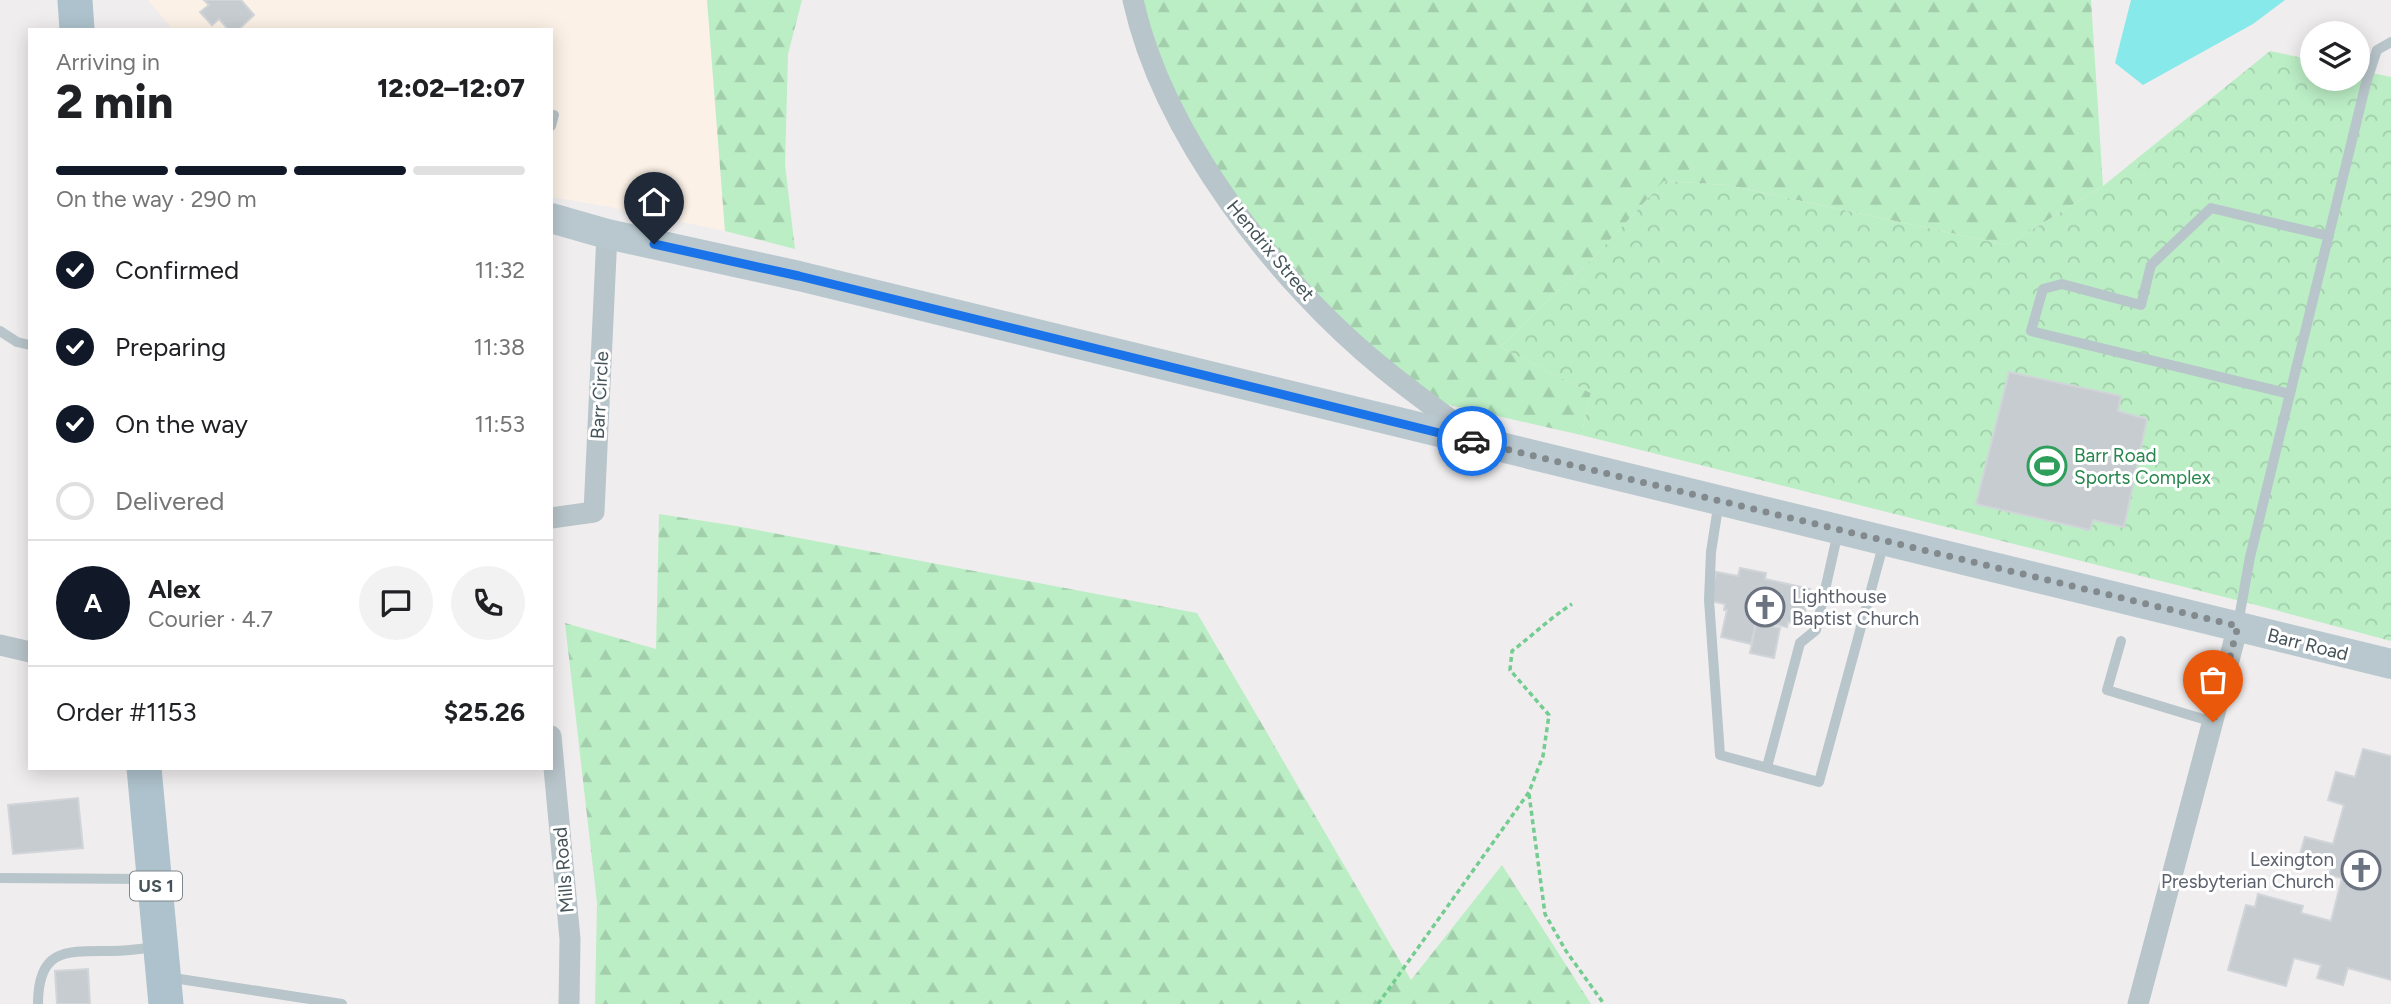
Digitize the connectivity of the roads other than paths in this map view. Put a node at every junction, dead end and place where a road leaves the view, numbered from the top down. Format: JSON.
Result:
{"nodes":[{"id":1,"x":75,"y":0,"type":"edge"},
{"id":2,"x":1133,"y":0,"type":"edge"},
{"id":3,"x":77,"y":28,"type":"edge"},
{"id":4,"x":2391,"y":42,"type":"edge"},
{"id":5,"x":553,"y":219,"type":"edge"},
{"id":6,"x":607,"y":234,"type":"junction"},
{"id":7,"x":2329,"y":236,"type":"junction"},
{"id":8,"x":0,"y":331,"type":"edge"},
{"id":9,"x":28,"y":345,"type":"edge"},
{"id":10,"x":2290,"y":394,"type":"junction"},
{"id":11,"x":1483,"y":444,"type":"junction"},
{"id":12,"x":1720,"y":501,"type":"junction"},
{"id":13,"x":553,"y":518,"type":"edge"},
{"id":14,"x":1838,"y":530,"type":"junction"},
{"id":15,"x":1884,"y":541,"type":"junction"},
{"id":16,"x":2238,"y":626,"type":"junction"},
{"id":17,"x":2121,"y":641,"type":"dead end"},
{"id":18,"x":0,"y":645,"type":"edge"},
{"id":19,"x":28,"y":652,"type":"edge"},
{"id":20,"x":2391,"y":664,"type":"edge"},
{"id":21,"x":2213,"y":722,"type":"junction"},
{"id":22,"x":553,"y":757,"type":"edge"},
{"id":23,"x":1767,"y":768,"type":"junction"},
{"id":24,"x":144,"y":770,"type":"edge"},
{"id":25,"x":0,"y":878,"type":"edge"},
{"id":26,"x":156,"y":880,"type":"junction"},
{"id":27,"x":164,"y":976,"type":"edge"},
{"id":28,"x":38,"y":1004,"type":"edge"},
{"id":29,"x":342,"y":1004,"type":"edge"},
{"id":30,"x":569,"y":1004,"type":"edge"},
{"id":31,"x":2138,"y":1004,"type":"edge"}],
"edges":[{"from":1,"to":3,"type":"main road"},
{"from":2,"to":11,"type":"street","name":"Hendrix Street"},
{"from":4,"to":7,"type":"lane"},
{"from":5,"to":6,"type":"street","name":"Barr Road"},
{"from":6,"to":11,"type":"street","name":"Barr Road"},
{"from":6,"to":13,"type":"street","name":"Barr Circle"},
{"from":7,"to":10,"type":"lane"},
{"from":7,"to":10,"type":"lane"},
{"from":8,"to":9,"type":"lane"},
{"from":10,"to":16,"type":"lane"},
{"from":11,"to":12,"type":"street","name":"Barr Road"},
{"from":12,"to":14,"type":"street","name":"Barr Road"},
{"from":12,"to":23,"type":"lane"},
{"from":14,"to":15,"type":"street","name":"Barr Road"},
{"from":14,"to":23,"type":"lane"},
{"from":15,"to":16,"type":"street","name":"Barr Road"},
{"from":15,"to":23,"type":"lane"},
{"from":16,"to":20,"type":"street","name":"Barr Road"},
{"from":16,"to":21,"type":"street"},
{"from":17,"to":21,"type":"lane"},
{"from":18,"to":19,"type":"street"},
{"from":21,"to":31,"type":"street"},
{"from":22,"to":30,"type":"street","name":"Mills Road"},
{"from":24,"to":26,"type":"main road","number":"US 1"},
{"from":25,"to":26,"type":"lane"},
{"from":26,"to":27,"type":"main road","number":"US 1"},
{"from":27,"to":28,"type":"lane"},
{"from":27,"to":29,"type":"lane"}]}
